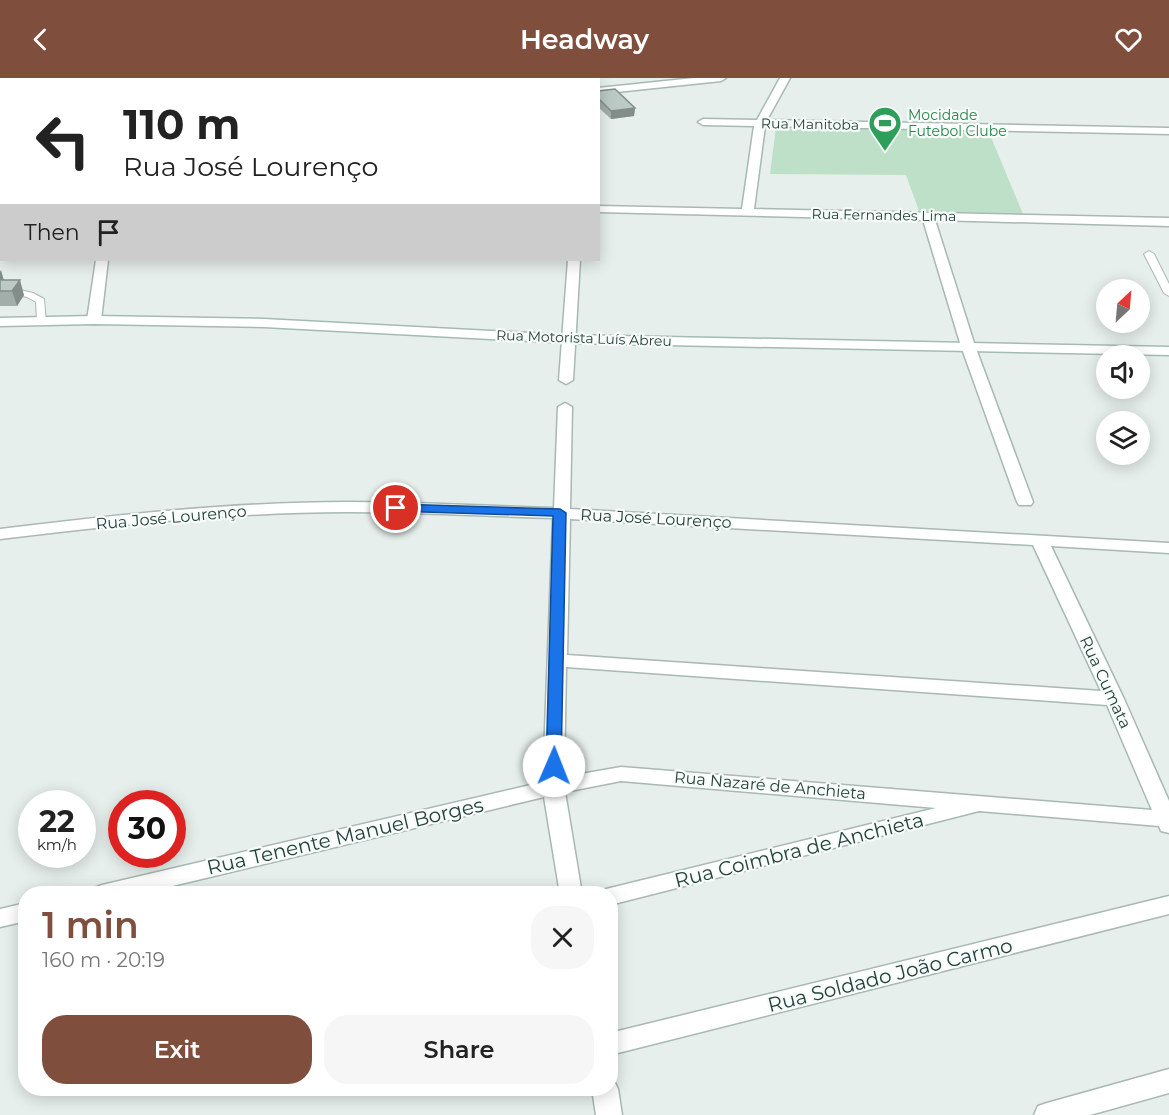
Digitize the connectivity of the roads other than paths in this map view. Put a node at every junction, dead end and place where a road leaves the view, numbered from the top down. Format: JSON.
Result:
{"nodes":[{"id":1,"x":721,"y":78,"type":"edge"},
{"id":2,"x":785,"y":78,"type":"edge"},
{"id":3,"x":600,"y":91,"type":"edge"},
{"id":4,"x":703,"y":122,"type":"dead end"},
{"id":5,"x":760,"y":123,"type":"junction"},
{"id":6,"x":1169,"y":131,"type":"edge"},
{"id":7,"x":600,"y":210,"type":"edge"},
{"id":8,"x":748,"y":212,"type":"junction"},
{"id":9,"x":928,"y":216,"type":"junction"},
{"id":10,"x":1169,"y":222,"type":"edge"},
{"id":11,"x":1149,"y":254,"type":"dead end"},
{"id":12,"x":102,"y":261,"type":"edge"},
{"id":13,"x":574,"y":261,"type":"edge"},
{"id":14,"x":2,"y":290,"type":"edge"},
{"id":15,"x":1169,"y":293,"type":"edge"},
{"id":16,"x":94,"y":320,"type":"junction"},
{"id":17,"x":42,"y":321,"type":"junction"},
{"id":18,"x":0,"y":322,"type":"edge"},
{"id":19,"x":568,"y":339,"type":"junction"},
{"id":20,"x":968,"y":346,"type":"junction"},
{"id":21,"x":1169,"y":351,"type":"edge"},
{"id":22,"x":566,"y":380,"type":"dead end"},
{"id":23,"x":564,"y":408,"type":"dead end"},
{"id":24,"x":1025,"y":502,"type":"dead end"},
{"id":25,"x":560,"y":513,"type":"junction"},
{"id":26,"x":0,"y":534,"type":"edge"},
{"id":27,"x":1039,"y":540,"type":"junction"},
{"id":28,"x":1169,"y":548,"type":"edge"},
{"id":29,"x":556,"y":660,"type":"junction"},
{"id":30,"x":1114,"y":699,"type":"junction"},
{"id":31,"x":553,"y":787,"type":"junction"},
{"id":32,"x":987,"y":804,"type":"junction"},
{"id":33,"x":1168,"y":821,"type":"edge"},
{"id":34,"x":136,"y":886,"type":"edge"},
{"id":35,"x":571,"y":886,"type":"edge"},
{"id":36,"x":618,"y":894,"type":"edge"},
{"id":37,"x":1169,"y":905,"type":"edge"},
{"id":38,"x":18,"y":914,"type":"edge"},
{"id":39,"x":0,"y":918,"type":"edge"},
{"id":40,"x":618,"y":1042,"type":"edge"},
{"id":41,"x":1169,"y":1081,"type":"edge"},
{"id":42,"x":606,"y":1096,"type":"edge"},
{"id":43,"x":609,"y":1115,"type":"edge"},
{"id":44,"x":1047,"y":1115,"type":"edge"}],
"edges":[{"from":1,"to":3,"type":"street"},
{"from":2,"to":5,"type":"street"},
{"from":4,"to":5,"type":"street","name":"Rua Manitoba"},
{"from":5,"to":6,"type":"street","name":"Rua Manitoba"},
{"from":5,"to":8,"type":"street"},
{"from":7,"to":8,"type":"street","name":"Rua Fernandes Lima"},
{"from":8,"to":9,"type":"street","name":"Rua Fernandes Lima"},
{"from":9,"to":10,"type":"street","name":"Rua Fernandes Lima"},
{"from":9,"to":20,"type":"street"},
{"from":11,"to":15,"type":"lane"},
{"from":12,"to":16,"type":"street"},
{"from":13,"to":19,"type":"street"},
{"from":14,"to":17,"type":"lane"},
{"from":16,"to":17,"type":"street","name":"Rua Motorista Luís Abreu"},
{"from":16,"to":19,"type":"street","name":"Rua Motorista Luís Abreu"},
{"from":17,"to":18,"type":"street","name":"Rua Motorista Luís Abreu"},
{"from":19,"to":20,"type":"street","name":"Rua Motorista Luís Abreu"},
{"from":19,"to":22,"type":"street"},
{"from":20,"to":21,"type":"street","name":"Rua Motorista Luís Abreu"},
{"from":20,"to":24,"type":"street"},
{"from":23,"to":25,"type":"street"},
{"from":25,"to":26,"type":"street","name":"Rua José Lourenço"},
{"from":25,"to":27,"type":"street","name":"Rua José Lourenço"},
{"from":25,"to":29,"type":"street"},
{"from":27,"to":28,"type":"street","name":"Rua José Lourenço"},
{"from":27,"to":30,"type":"street","name":"Rua Cumata"},
{"from":29,"to":30,"type":"street"},
{"from":29,"to":31,"type":"street"},
{"from":30,"to":33,"type":"street","name":"Rua Cumata"},
{"from":31,"to":32,"type":"street","name":"Rua Nazaré de Anchieta"},
{"from":31,"to":34,"type":"street","name":"Rua Tenente Manuel Borges"},
{"from":31,"to":35,"type":"street"},
{"from":32,"to":33,"type":"street","name":"Rua Nazaré de Anchieta"},
{"from":32,"to":36,"type":"street","name":"Rua Coimbra de Anchieta"},
{"from":37,"to":40,"type":"street","name":"Rua Soldado João Carmo"},
{"from":38,"to":39,"type":"street"},
{"from":41,"to":44,"type":"street"},
{"from":42,"to":43,"type":"street"}]}
